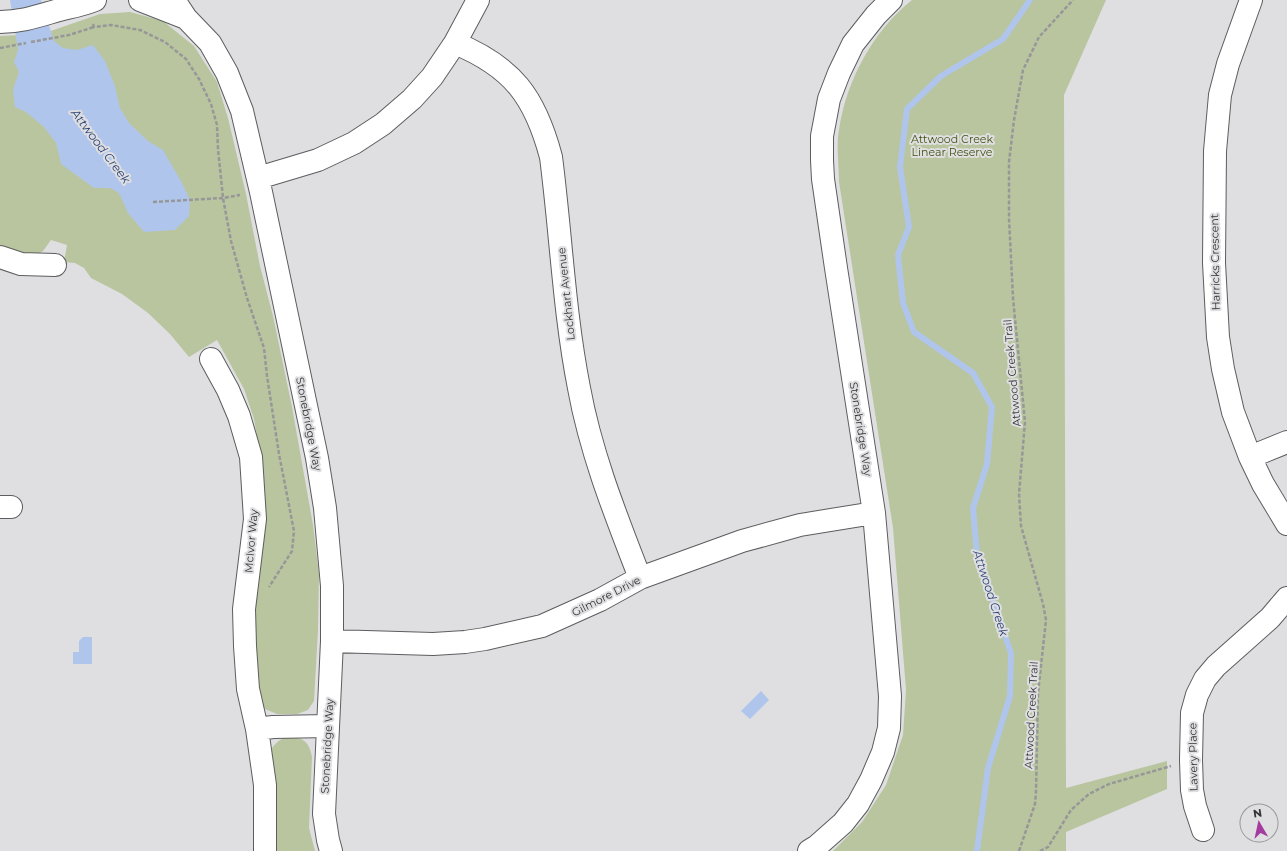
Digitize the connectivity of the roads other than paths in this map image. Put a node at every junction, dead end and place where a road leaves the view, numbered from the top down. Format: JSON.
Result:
{"nodes":[{"id":1,"x":95,"y":0,"type":"edge"},
{"id":2,"x":140,"y":0,"type":"edge"},
{"id":3,"x":174,"y":0,"type":"edge"},
{"id":4,"x":478,"y":0,"type":"edge"},
{"id":5,"x":891,"y":0,"type":"edge"},
{"id":6,"x":1251,"y":0,"type":"edge"},
{"id":7,"x":64,"y":5,"type":"edge"},
{"id":8,"x":186,"y":18,"type":"junction"},
{"id":9,"x":0,"y":22,"type":"edge"},
{"id":10,"x":455,"y":43,"type":"junction"},
{"id":11,"x":258,"y":178,"type":"junction"},
{"id":12,"x":0,"y":257,"type":"edge"},
{"id":13,"x":54,"y":265,"type":"dead end"},
{"id":14,"x":211,"y":359,"type":"dead end"},
{"id":15,"x":1287,"y":442,"type":"edge"},
{"id":16,"x":1250,"y":457,"type":"junction"},
{"id":17,"x":874,"y":513,"type":"junction"},
{"id":18,"x":1286,"y":520,"type":"edge"},
{"id":19,"x":640,"y":578,"type":"junction"},
{"id":20,"x":1287,"y":598,"type":"edge"},
{"id":21,"x":1278,"y":613,"type":"edge"},
{"id":22,"x":332,"y":642,"type":"junction"},
{"id":23,"x":328,"y":726,"type":"junction"},
{"id":24,"x":257,"y":729,"type":"junction"},
{"id":25,"x":1204,"y":830,"type":"dead end"},
{"id":26,"x":265,"y":851,"type":"edge"},
{"id":27,"x":331,"y":851,"type":"edge"},
{"id":28,"x":809,"y":851,"type":"edge"}],
"edges":[{"from":1,"to":7,"type":"street"},
{"from":2,"to":8,"type":"street","name":"Stonebridge Way"},
{"from":3,"to":8,"type":"street","name":"Stonebridge Way"},
{"from":4,"to":10,"type":"street"},
{"from":5,"to":17,"type":"street","name":"Stonebridge Way"},
{"from":6,"to":16,"type":"street","name":"Harricks Crescent"},
{"from":7,"to":9,"type":"street"},
{"from":8,"to":11,"type":"street","name":"Stonebridge Way"},
{"from":10,"to":11,"type":"street"},
{"from":10,"to":19,"type":"street","name":"Lockhart Avenue"},
{"from":11,"to":22,"type":"street","name":"Stonebridge Way"},
{"from":12,"to":13,"type":"street"},
{"from":14,"to":24,"type":"street","name":"McIvor Way"},
{"from":15,"to":16,"type":"street"},
{"from":16,"to":18,"type":"street","name":"Harricks Crescent"},
{"from":17,"to":19,"type":"street","name":"Gilmore Drive"},
{"from":17,"to":28,"type":"street","name":"Stonebridge Way"},
{"from":19,"to":22,"type":"street","name":"Gilmore Drive"},
{"from":20,"to":21,"type":"street","name":"Lavery Place"},
{"from":21,"to":25,"type":"street","name":"Lavery Place"},
{"from":22,"to":23,"type":"street","name":"Stonebridge Way"},
{"from":23,"to":24,"type":"street"},
{"from":23,"to":27,"type":"street","name":"Stonebridge Way"},
{"from":24,"to":26,"type":"street","name":"McIvor Way"}]}
